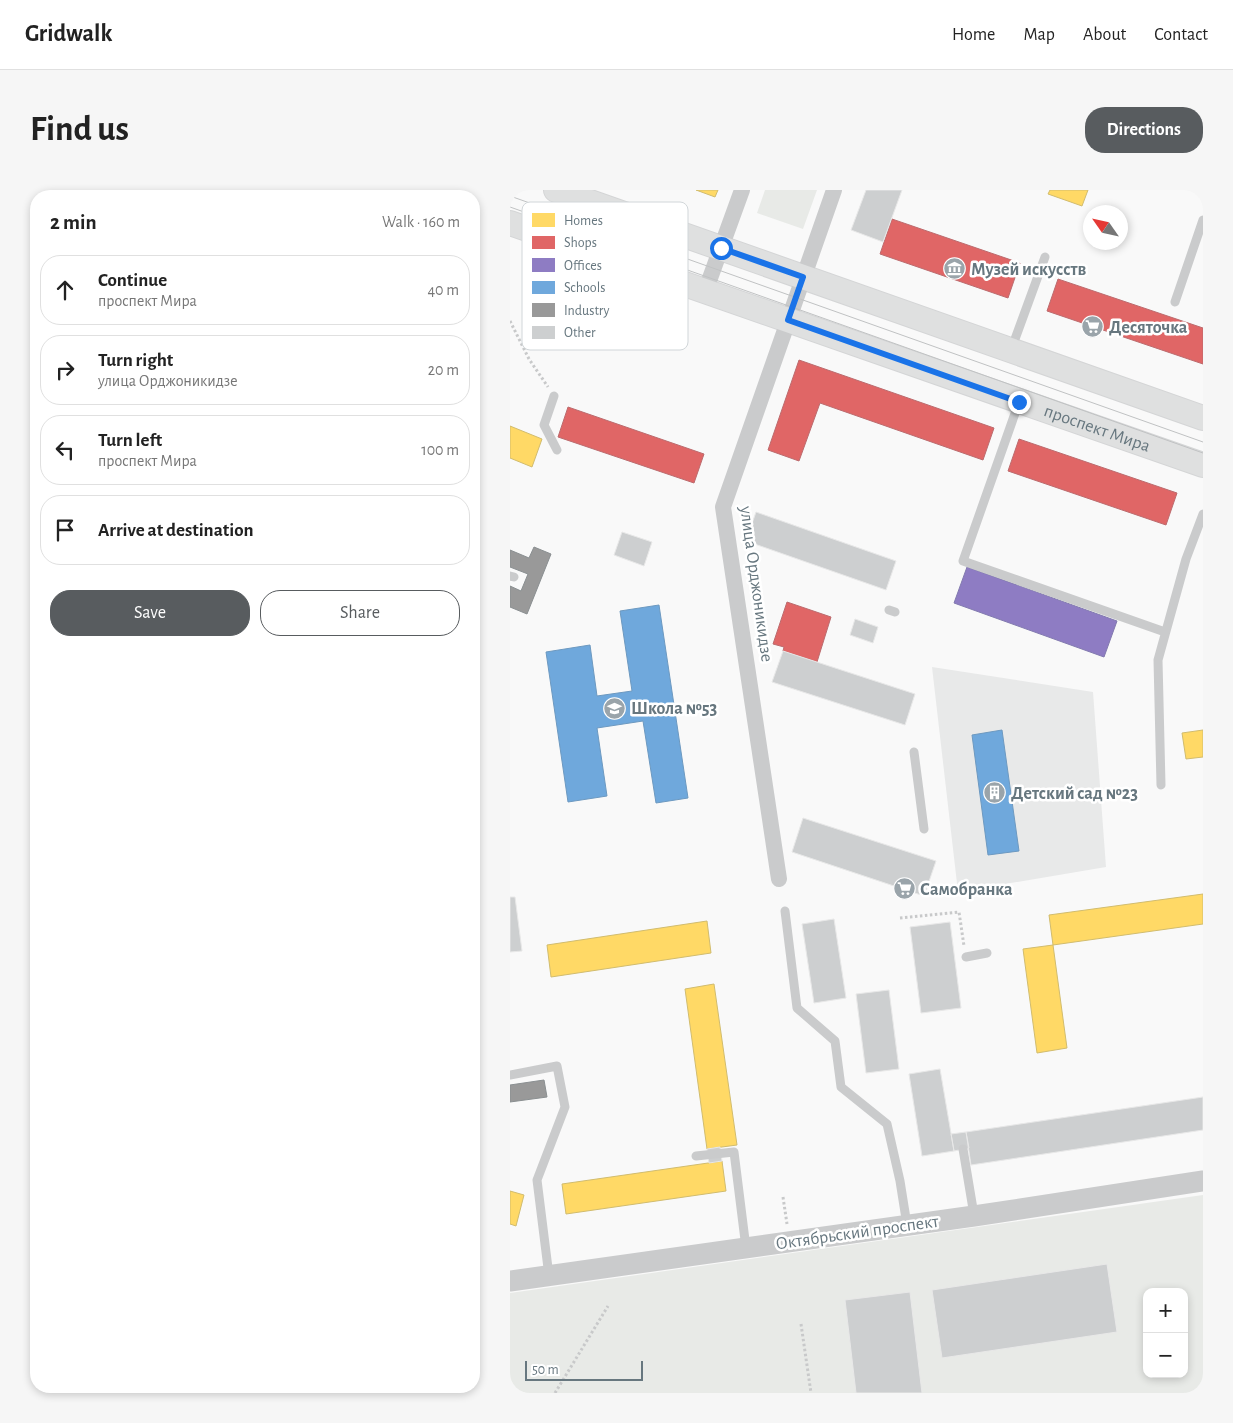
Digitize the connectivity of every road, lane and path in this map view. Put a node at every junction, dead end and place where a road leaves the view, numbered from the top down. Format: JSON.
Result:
{"nodes":[{"id":1,"x":556,"y":190,"type":"edge"},
{"id":2,"x":742,"y":190,"type":"edge"},
{"id":3,"x":834,"y":190,"type":"edge"},
{"id":4,"x":590,"y":202,"type":"edge"},
{"id":5,"x":1203,"y":220,"type":"edge"},
{"id":6,"x":510,"y":223,"type":"edge"},
{"id":7,"x":522,"y":227,"type":"edge"},
{"id":8,"x":688,"y":236,"type":"edge"},
{"id":9,"x":721,"y":248,"type":"junction"},
{"id":10,"x":1045,"y":257,"type":"dead end"},
{"id":11,"x":803,"y":277,"type":"junction"},
{"id":12,"x":688,"y":286,"type":"edge"},
{"id":13,"x":705,"y":292,"type":"junction"},
{"id":14,"x":1175,"y":302,"type":"dead end"},
{"id":15,"x":788,"y":320,"type":"junction"},
{"id":16,"x":510,"y":321,"type":"edge"},
{"id":17,"x":522,"y":346,"type":"edge"},
{"id":18,"x":524,"y":350,"type":"edge"},
{"id":19,"x":1011,"y":350,"type":"junction"},
{"id":20,"x":554,"y":396,"type":"joint"},
{"id":21,"x":1019,"y":402,"type":"junction"},
{"id":22,"x":1203,"y":418,"type":"edge"},
{"id":23,"x":557,"y":450,"type":"dead end"},
{"id":24,"x":1203,"y":465,"type":"edge"},
{"id":25,"x":1203,"y":514,"type":"edge"},
{"id":26,"x":1166,"y":632,"type":"junction"},
{"id":27,"x":914,"y":752,"type":"dead end"},
{"id":28,"x":1161,"y":785,"type":"dead end"},
{"id":29,"x":924,"y":830,"type":"dead end"},
{"id":30,"x":779,"y":879,"type":"dead end"},
{"id":31,"x":785,"y":911,"type":"dead end"},
{"id":32,"x":900,"y":918,"type":"dead end"},
{"id":33,"x":987,"y":953,"type":"dead end"},
{"id":34,"x":966,"y":957,"type":"joint"},
{"id":35,"x":510,"y":1075,"type":"edge"},
{"id":36,"x":963,"y":1149,"type":"dead end"},
{"id":37,"x":696,"y":1156,"type":"dead end"},
{"id":38,"x":1203,"y":1181,"type":"edge"},
{"id":39,"x":783,"y":1198,"type":"dead end"},
{"id":40,"x":974,"y":1216,"type":"junction"},
{"id":41,"x":907,"y":1225,"type":"junction"},
{"id":42,"x":789,"y":1242,"type":"junction"},
{"id":43,"x":746,"y":1248,"type":"junction"},
{"id":44,"x":549,"y":1276,"type":"junction"},
{"id":45,"x":510,"y":1281,"type":"edge"},
{"id":46,"x":608,"y":1306,"type":"dead end"},
{"id":47,"x":801,"y":1324,"type":"dead end"},
{"id":48,"x":556,"y":1393,"type":"edge"},
{"id":49,"x":811,"y":1393,"type":"edge"}],
"edges":[{"from":1,"to":4,"type":"main road"},
{"from":2,"to":9,"type":"street"},
{"from":3,"to":11,"type":"street","name":"улица Орджоникидзе"},
{"from":5,"to":14,"type":"lane"},
{"from":6,"to":7,"type":"main road","name":"проспект Мира"},
{"from":8,"to":9,"type":"main road"},
{"from":9,"to":11,"type":"main road"},
{"from":9,"to":13,"type":"street"},
{"from":10,"to":19,"type":"lane"},
{"from":11,"to":15,"type":"street","name":"улица Орджоникидзе"},
{"from":11,"to":19,"type":"main road"},
{"from":12,"to":13,"type":"main road","name":"проспект Мира"},
{"from":13,"to":15,"type":"main road","name":"проспект Мира"},
{"from":15,"to":21,"type":"main road","name":"проспект Мира"},
{"from":15,"to":30,"type":"street","name":"улица Орджоникидзе"},
{"from":16,"to":17,"type":"path"},
{"from":18,"to":20,"type":"path"},
{"from":19,"to":22,"type":"main road"},
{"from":20,"to":23,"type":"lane"},
{"from":21,"to":24,"type":"main road","name":"проспект Мира"},
{"from":21,"to":26,"type":"lane"},
{"from":25,"to":26,"type":"lane"},
{"from":26,"to":28,"type":"lane"},
{"from":27,"to":29,"type":"lane"},
{"from":31,"to":41,"type":"lane"},
{"from":32,"to":34,"type":"path"},
{"from":33,"to":34,"type":"lane"},
{"from":35,"to":44,"type":"lane"},
{"from":36,"to":40,"type":"lane"},
{"from":37,"to":43,"type":"lane"},
{"from":38,"to":40,"type":"street","name":"Октябрьский проспект"},
{"from":39,"to":42,"type":"path"},
{"from":40,"to":41,"type":"street","name":"Октябрьский проспект"},
{"from":41,"to":42,"type":"street","name":"Октябрьский проспект"},
{"from":42,"to":43,"type":"street","name":"Октябрьский проспект"},
{"from":43,"to":44,"type":"street","name":"Октябрьский проспект"},
{"from":44,"to":45,"type":"street","name":"Октябрьский проспект"},
{"from":46,"to":48,"type":"path"},
{"from":47,"to":49,"type":"path"}]}
